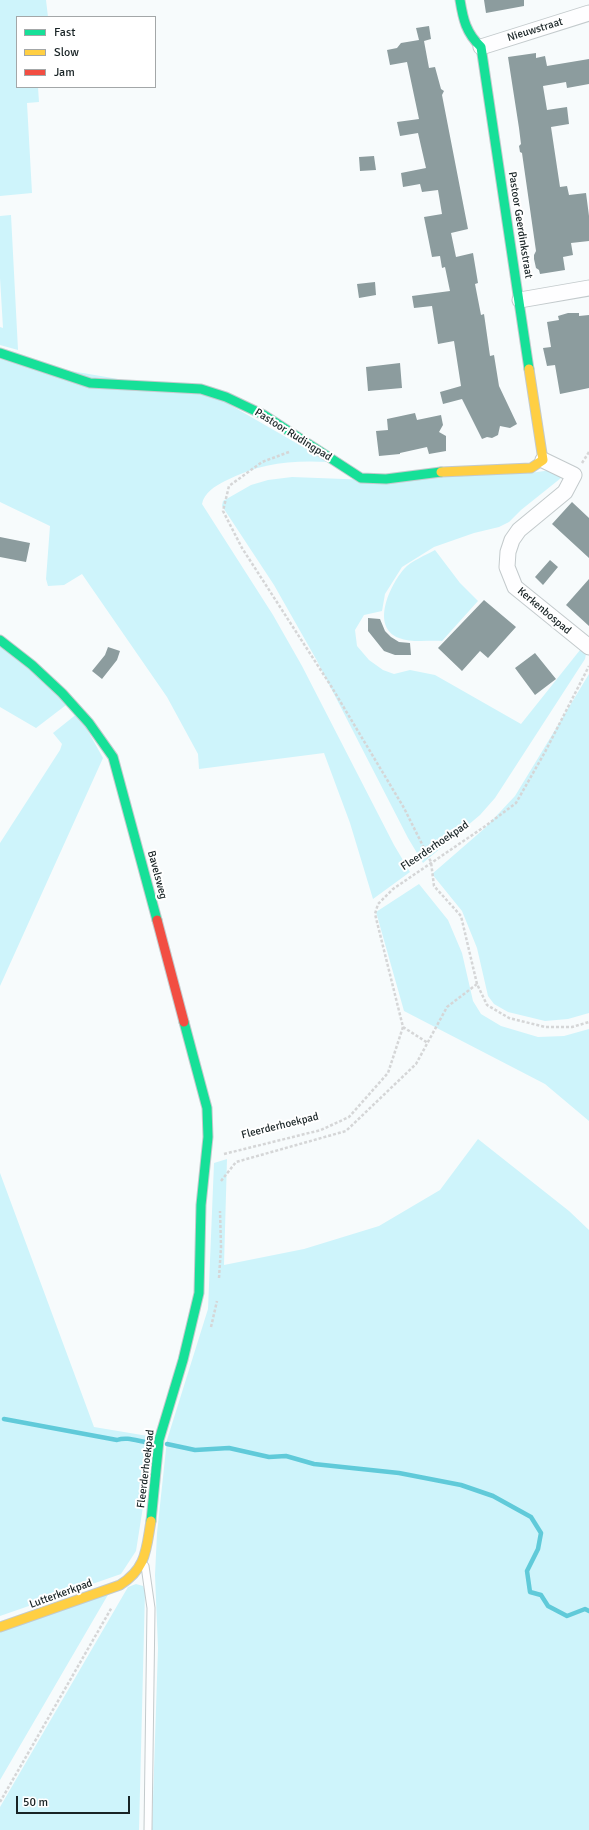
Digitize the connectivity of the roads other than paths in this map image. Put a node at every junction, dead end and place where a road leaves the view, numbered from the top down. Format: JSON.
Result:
{"nodes":[{"id":1,"x":460,"y":0,"type":"edge"},
{"id":2,"x":589,"y":13,"type":"edge"},
{"id":3,"x":481,"y":47,"type":"junction"},
{"id":4,"x":589,"y":288,"type":"edge"},
{"id":5,"x":520,"y":300,"type":"junction"},
{"id":6,"x":0,"y":352,"type":"edge"},
{"id":7,"x":543,"y":460,"type":"junction"},
{"id":8,"x":0,"y":640,"type":"edge"},
{"id":9,"x":589,"y":647,"type":"edge"},
{"id":10,"x":206,"y":1160,"type":"joint"},
{"id":11,"x":144,"y":1560,"type":"junction"},
{"id":12,"x":128,"y":1580,"type":"joint"},
{"id":13,"x":0,"y":1627,"type":"edge"},
{"id":14,"x":148,"y":1830,"type":"edge"}],
"edges":[{"from":1,"to":3,"type":"street"},
{"from":2,"to":3,"type":"street","name":"Nieuwstraat"},
{"from":3,"to":5,"type":"street","name":"Pastoor Geerdinkstraat"},
{"from":4,"to":5,"type":"street"},
{"from":5,"to":7,"type":"street","name":"Pastoor Geerdinkstraat"},
{"from":6,"to":7,"type":"street","name":"Pastoor Rudingpad"},
{"from":7,"to":9,"type":"street","name":"Kerkenbospad"},
{"from":8,"to":10,"type":"street","name":"Bavelsweg"},
{"from":10,"to":11,"type":"street","name":"Fleerderhoekpad"},
{"from":11,"to":12,"type":"street","name":"Fleerderhoekpad"},
{"from":11,"to":14,"type":"lane","name":"Fleerderhoekpad"},
{"from":12,"to":13,"type":"street","name":"Lutterkerkpad"}]}
